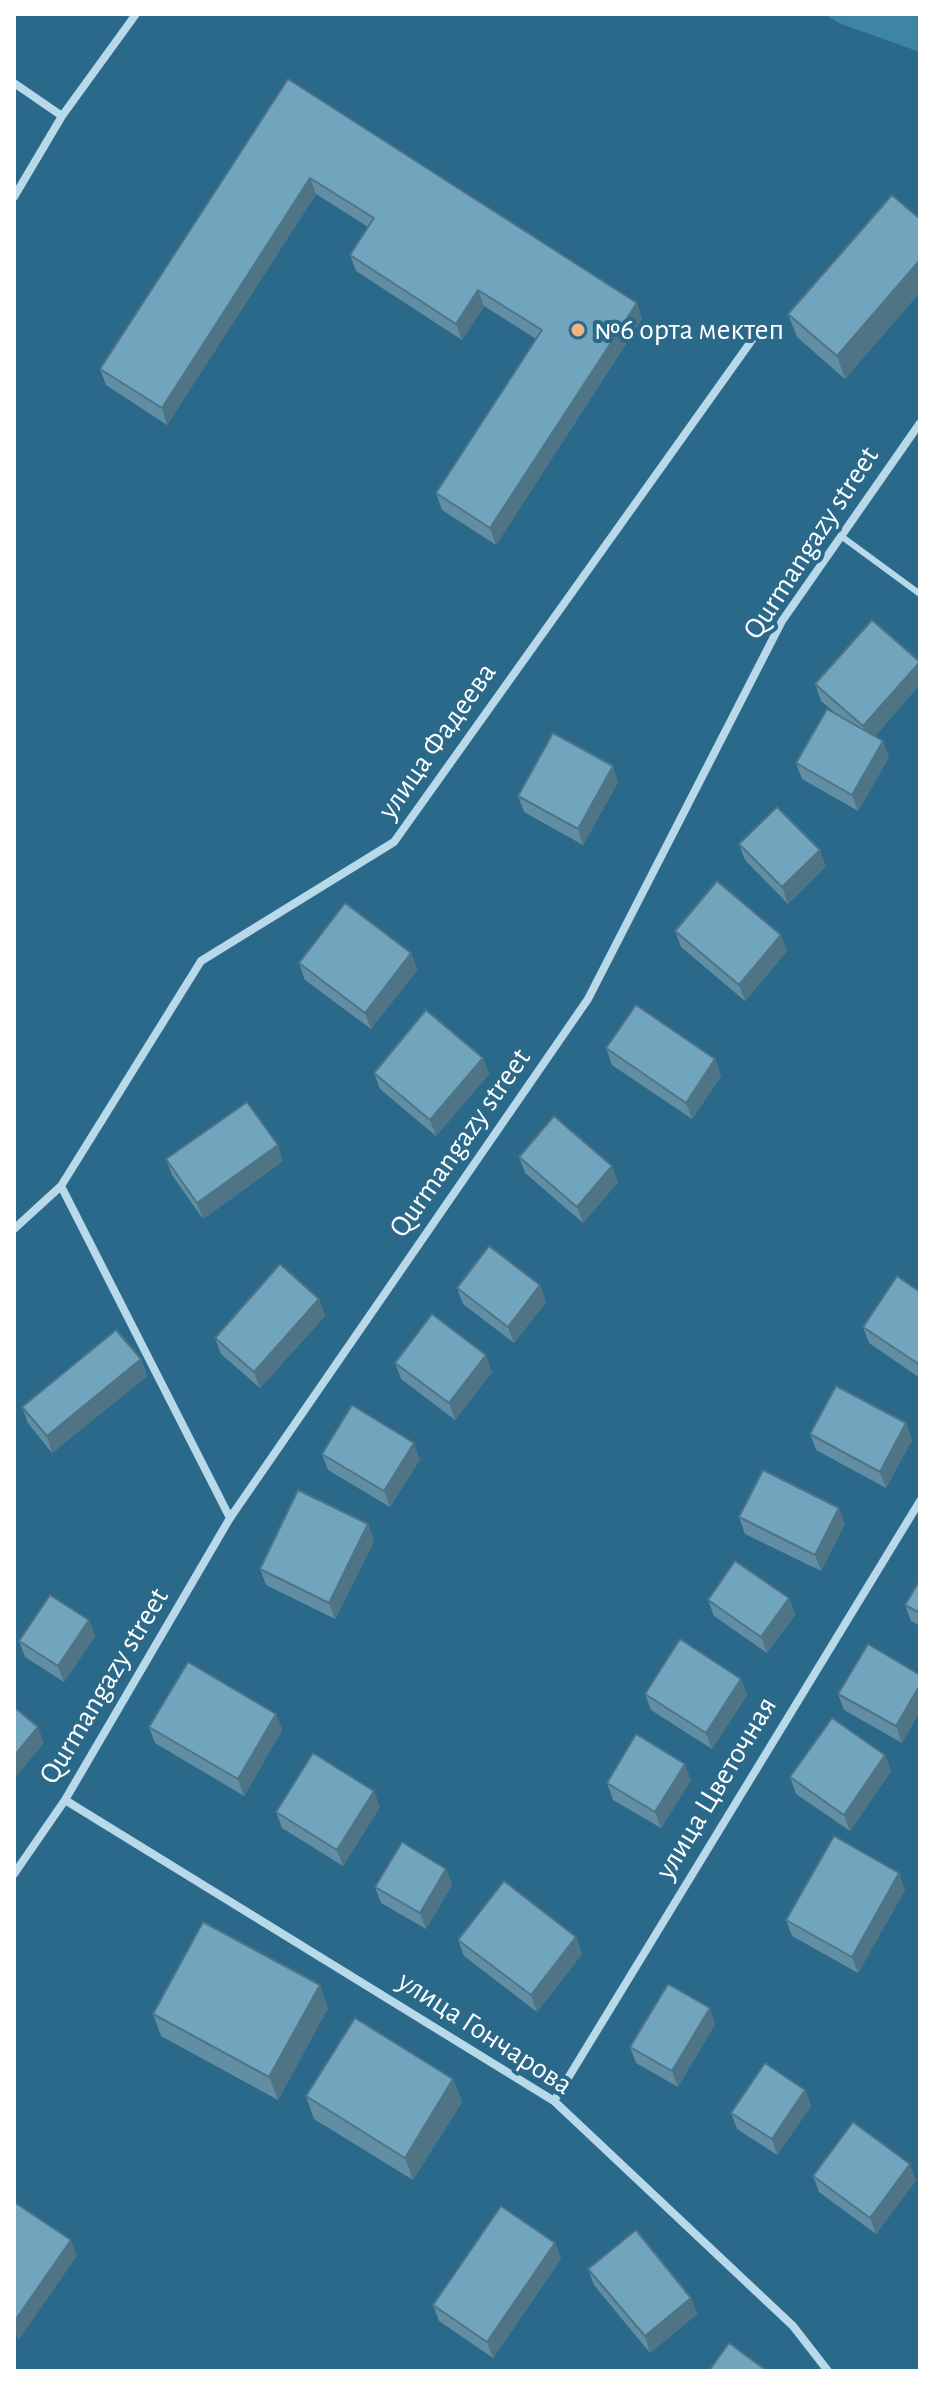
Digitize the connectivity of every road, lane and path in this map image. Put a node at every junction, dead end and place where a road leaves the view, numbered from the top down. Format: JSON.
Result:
{"nodes":[{"id":1,"x":136,"y":14,"type":"edge"},
{"id":2,"x":14,"y":83,"type":"edge"},
{"id":3,"x":62,"y":116,"type":"junction"},
{"id":4,"x":14,"y":197,"type":"edge"},
{"id":5,"x":757,"y":333,"type":"dead end"},
{"id":6,"x":920,"y":423,"type":"edge"},
{"id":7,"x":841,"y":536,"type":"junction"},
{"id":8,"x":920,"y":594,"type":"edge"},
{"id":9,"x":61,"y":1186,"type":"junction"},
{"id":10,"x":14,"y":1229,"type":"edge"},
{"id":11,"x":920,"y":1501,"type":"edge"},
{"id":12,"x":230,"y":1518,"type":"junction"},
{"id":13,"x":65,"y":1800,"type":"junction"},
{"id":14,"x":14,"y":1874,"type":"edge"},
{"id":15,"x":554,"y":2101,"type":"junction"},
{"id":16,"x":828,"y":2371,"type":"edge"}],
"edges":[{"from":1,"to":3,"type":"street"},
{"from":2,"to":3,"type":"street"},
{"from":3,"to":4,"type":"street"},
{"from":5,"to":9,"type":"street","name":"улица Фадеева"},
{"from":6,"to":7,"type":"street","name":"Qurmangazy street"},
{"from":7,"to":8,"type":"lane"},
{"from":7,"to":12,"type":"street","name":"Qurmangazy street"},
{"from":9,"to":10,"type":"street","name":"улица Фадеева"},
{"from":9,"to":12,"type":"street"},
{"from":11,"to":15,"type":"street","name":"улица Цветочная"},
{"from":12,"to":13,"type":"street","name":"Qurmangazy street"},
{"from":13,"to":14,"type":"street","name":"Qurmangazy street"},
{"from":13,"to":15,"type":"street","name":"улица Гончарова"},
{"from":15,"to":16,"type":"street","name":"улица Гончарова"}]}
